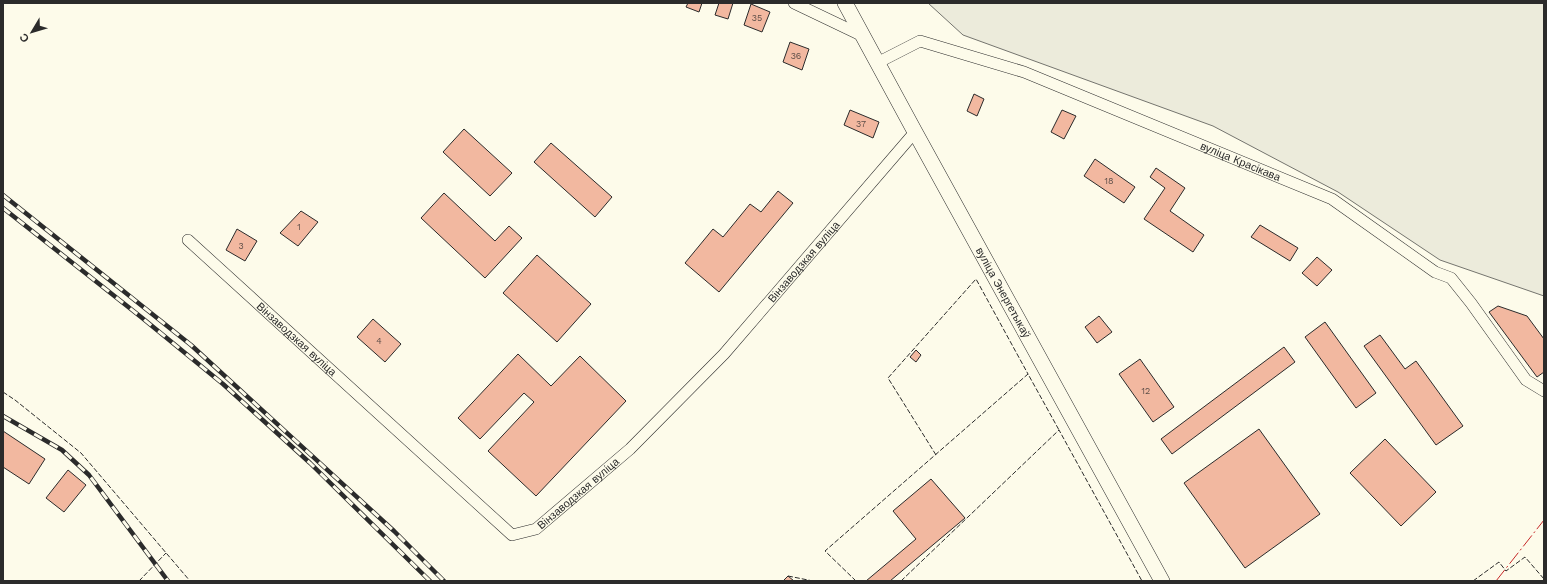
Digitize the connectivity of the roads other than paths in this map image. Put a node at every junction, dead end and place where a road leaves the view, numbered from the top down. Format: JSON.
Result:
{"nodes":[{"id":1,"x":794,"y":3,"type":"edge"},
{"id":2,"x":845,"y":3,"type":"edge"},
{"id":3,"x":863,"y":36,"type":"junction"},
{"id":4,"x":877,"y":63,"type":"junction"},
{"id":5,"x":915,"y":132,"type":"junction"},
{"id":6,"x":188,"y":240,"type":"dead end"},
{"id":7,"x":1544,"y":391,"type":"edge"},
{"id":8,"x":1162,"y":581,"type":"edge"}],
"edges":[{"from":1,"to":3,"type":"street"},
{"from":2,"to":3,"type":"main road","name":"вуліца Энергетыкаў"},
{"from":3,"to":4,"type":"main road","name":"вуліца Энергетыкаў"},
{"from":4,"to":5,"type":"main road","name":"вуліца Энергетыкаў"},
{"from":4,"to":7,"type":"street","name":"вуліца Красікава"},
{"from":5,"to":6,"type":"street","name":"Вінзаводзкая вуліца"},
{"from":5,"to":8,"type":"main road","name":"вуліца Энергетыкаў"}]}
